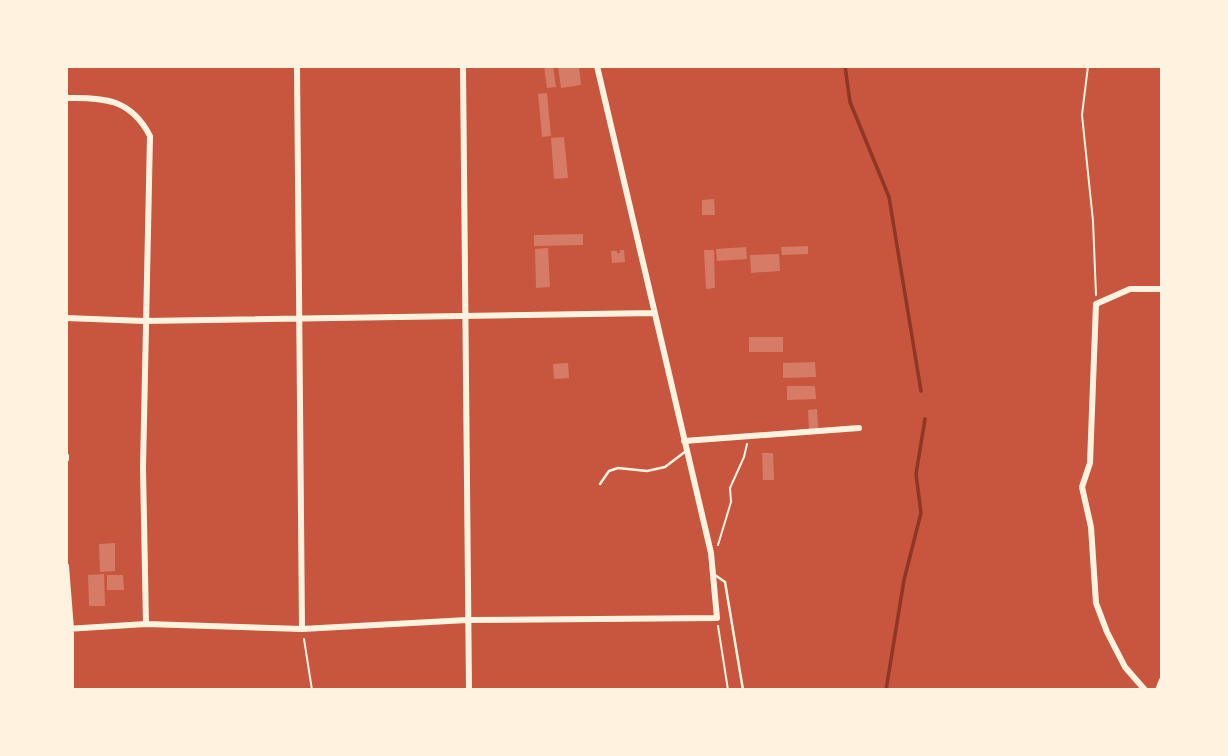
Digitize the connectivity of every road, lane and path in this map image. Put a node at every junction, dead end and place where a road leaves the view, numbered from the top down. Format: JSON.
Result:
{"nodes":[{"id":1,"x":297,"y":66,"type":"edge"},
{"id":2,"x":463,"y":66,"type":"edge"},
{"id":3,"x":597,"y":66,"type":"edge"},
{"id":4,"x":1088,"y":66,"type":"edge"},
{"id":5,"x":66,"y":98,"type":"edge"},
{"id":6,"x":1161,"y":289,"type":"edge"},
{"id":7,"x":1096,"y":304,"type":"junction"},
{"id":8,"x":654,"y":313,"type":"junction"},
{"id":9,"x":467,"y":316,"type":"junction"},
{"id":10,"x":66,"y":318,"type":"edge"},
{"id":11,"x":300,"y":319,"type":"junction"},
{"id":12,"x":144,"y":321,"type":"junction"},
{"id":13,"x":859,"y":428,"type":"dead end"},
{"id":14,"x":749,"y":436,"type":"junction"},
{"id":15,"x":684,"y":442,"type":"junction"},
{"id":16,"x":686,"y":452,"type":"junction"},
{"id":17,"x":600,"y":484,"type":"dead end"},
{"id":18,"x":711,"y":553,"type":"junction"},
{"id":19,"x":66,"y":566,"type":"edge"},
{"id":20,"x":712,"y":574,"type":"junction"},
{"id":21,"x":717,"y":618,"type":"junction"},
{"id":22,"x":467,"y":620,"type":"junction"},
{"id":23,"x":146,"y":624,"type":"junction"},
{"id":24,"x":69,"y":629,"type":"edge"},
{"id":25,"x":302,"y":629,"type":"junction"},
{"id":26,"x":1161,"y":680,"type":"edge"},
{"id":27,"x":71,"y":690,"type":"edge"},
{"id":28,"x":312,"y":690,"type":"edge"},
{"id":29,"x":469,"y":690,"type":"edge"},
{"id":30,"x":728,"y":690,"type":"edge"},
{"id":31,"x":743,"y":690,"type":"edge"},
{"id":32,"x":1145,"y":690,"type":"edge"},
{"id":33,"x":1158,"y":690,"type":"edge"}],
"edges":[{"from":1,"to":11,"type":"street"},
{"from":2,"to":9,"type":"street"},
{"from":3,"to":8,"type":"street"},
{"from":4,"to":7,"type":"path"},
{"from":5,"to":12,"type":"street"},
{"from":6,"to":7,"type":"street"},
{"from":7,"to":32,"type":"street"},
{"from":8,"to":9,"type":"street"},
{"from":8,"to":15,"type":"street"},
{"from":9,"to":11,"type":"street"},
{"from":9,"to":22,"type":"street"},
{"from":10,"to":12,"type":"street"},
{"from":11,"to":12,"type":"street"},
{"from":11,"to":25,"type":"street"},
{"from":12,"to":23,"type":"street"},
{"from":13,"to":14,"type":"street"},
{"from":14,"to":15,"type":"street"},
{"from":14,"to":18,"type":"path"},
{"from":15,"to":16,"type":"street"},
{"from":16,"to":17,"type":"lane"},
{"from":16,"to":18,"type":"street"},
{"from":18,"to":20,"type":"street"},
{"from":19,"to":24,"type":"street"},
{"from":20,"to":21,"type":"street"},
{"from":20,"to":31,"type":"lane"},
{"from":21,"to":22,"type":"street"},
{"from":21,"to":30,"type":"path"},
{"from":22,"to":25,"type":"street"},
{"from":22,"to":29,"type":"street"},
{"from":23,"to":24,"type":"street"},
{"from":23,"to":25,"type":"street"},
{"from":24,"to":27,"type":"street"},
{"from":25,"to":28,"type":"path"},
{"from":26,"to":33,"type":"street"}]}
